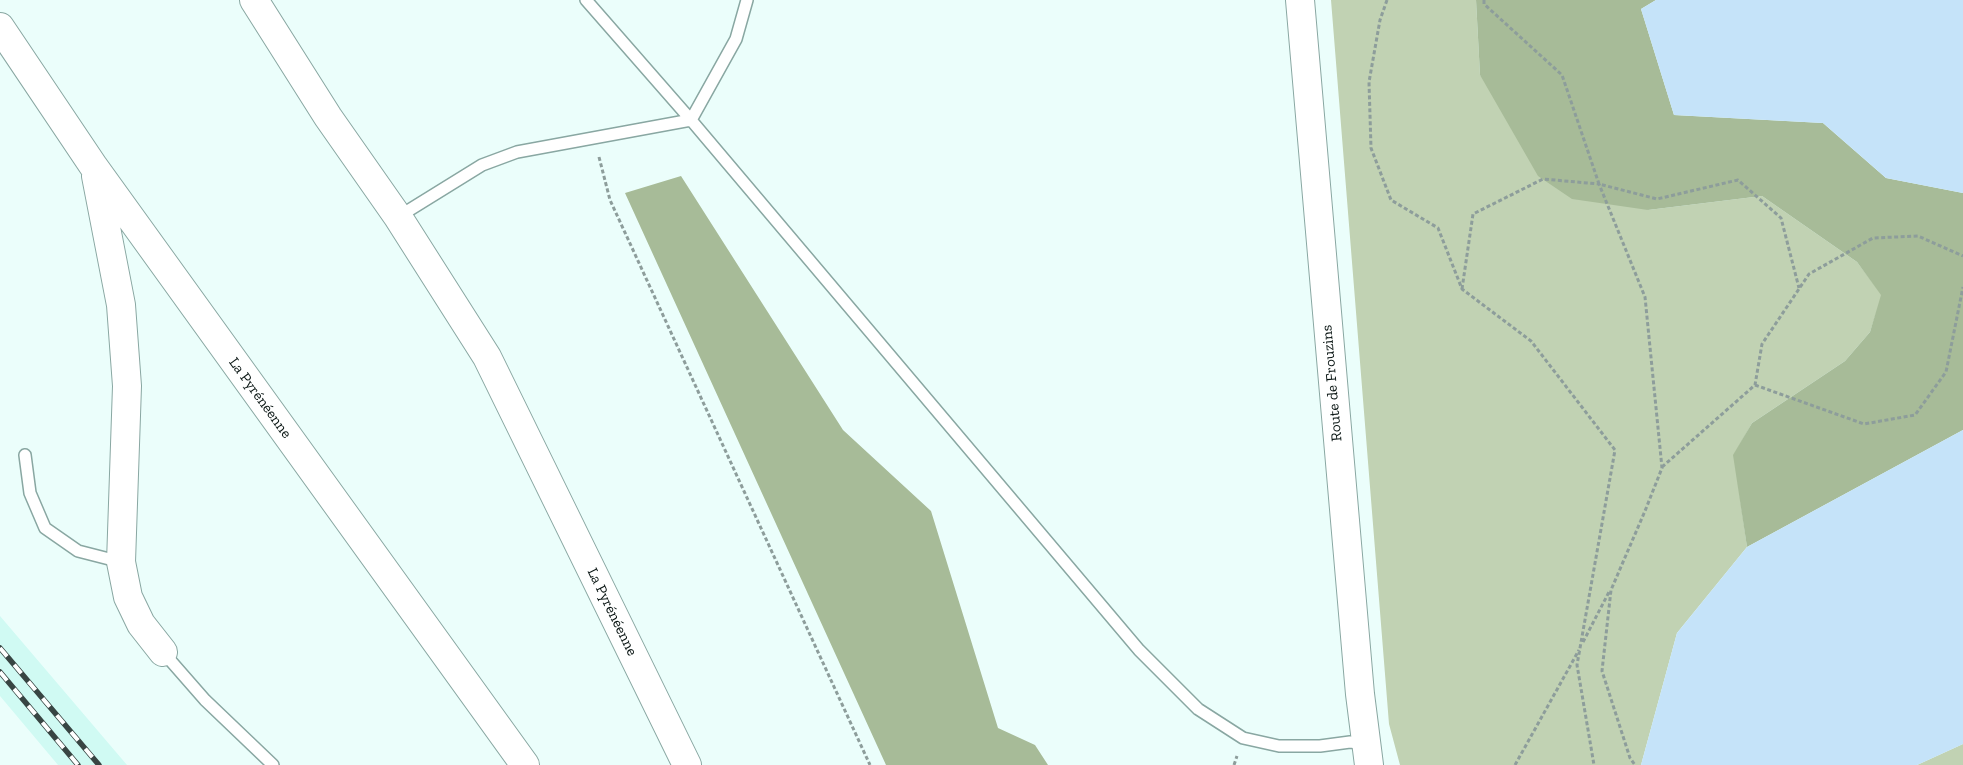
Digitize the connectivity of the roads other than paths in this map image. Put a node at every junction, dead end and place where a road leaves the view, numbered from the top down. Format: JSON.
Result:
{"nodes":[{"id":1,"x":254,"y":0,"type":"edge"},
{"id":2,"x":586,"y":0,"type":"edge"},
{"id":3,"x":748,"y":0,"type":"edge"},
{"id":4,"x":1300,"y":0,"type":"edge"},
{"id":5,"x":0,"y":27,"type":"edge"},
{"id":6,"x":691,"y":120,"type":"junction"},
{"id":7,"x":94,"y":167,"type":"junction"},
{"id":8,"x":398,"y":217,"type":"junction"},
{"id":9,"x":25,"y":455,"type":"dead end"},
{"id":10,"x":121,"y":562,"type":"junction"},
{"id":11,"x":163,"y":652,"type":"joint"},
{"id":12,"x":1368,"y":754,"type":"edge"},
{"id":13,"x":273,"y":765,"type":"edge"},
{"id":14,"x":525,"y":765,"type":"edge"},
{"id":15,"x":687,"y":765,"type":"edge"}],
"edges":[{"from":1,"to":8,"type":"main road","name":"La Pyrénéenne"},
{"from":2,"to":6,"type":"lane"},
{"from":3,"to":6,"type":"lane"},
{"from":4,"to":12,"type":"main road","name":"Route de Frouzins"},
{"from":5,"to":7,"type":"main road","name":"La Pyrénéenne"},
{"from":6,"to":8,"type":"lane"},
{"from":6,"to":12,"type":"lane"},
{"from":7,"to":10,"type":"main road"},
{"from":7,"to":14,"type":"main road","name":"La Pyrénéenne"},
{"from":8,"to":15,"type":"main road","name":"La Pyrénéenne"},
{"from":9,"to":10,"type":"lane"},
{"from":10,"to":11,"type":"main road"},
{"from":11,"to":13,"type":"lane"}]}
